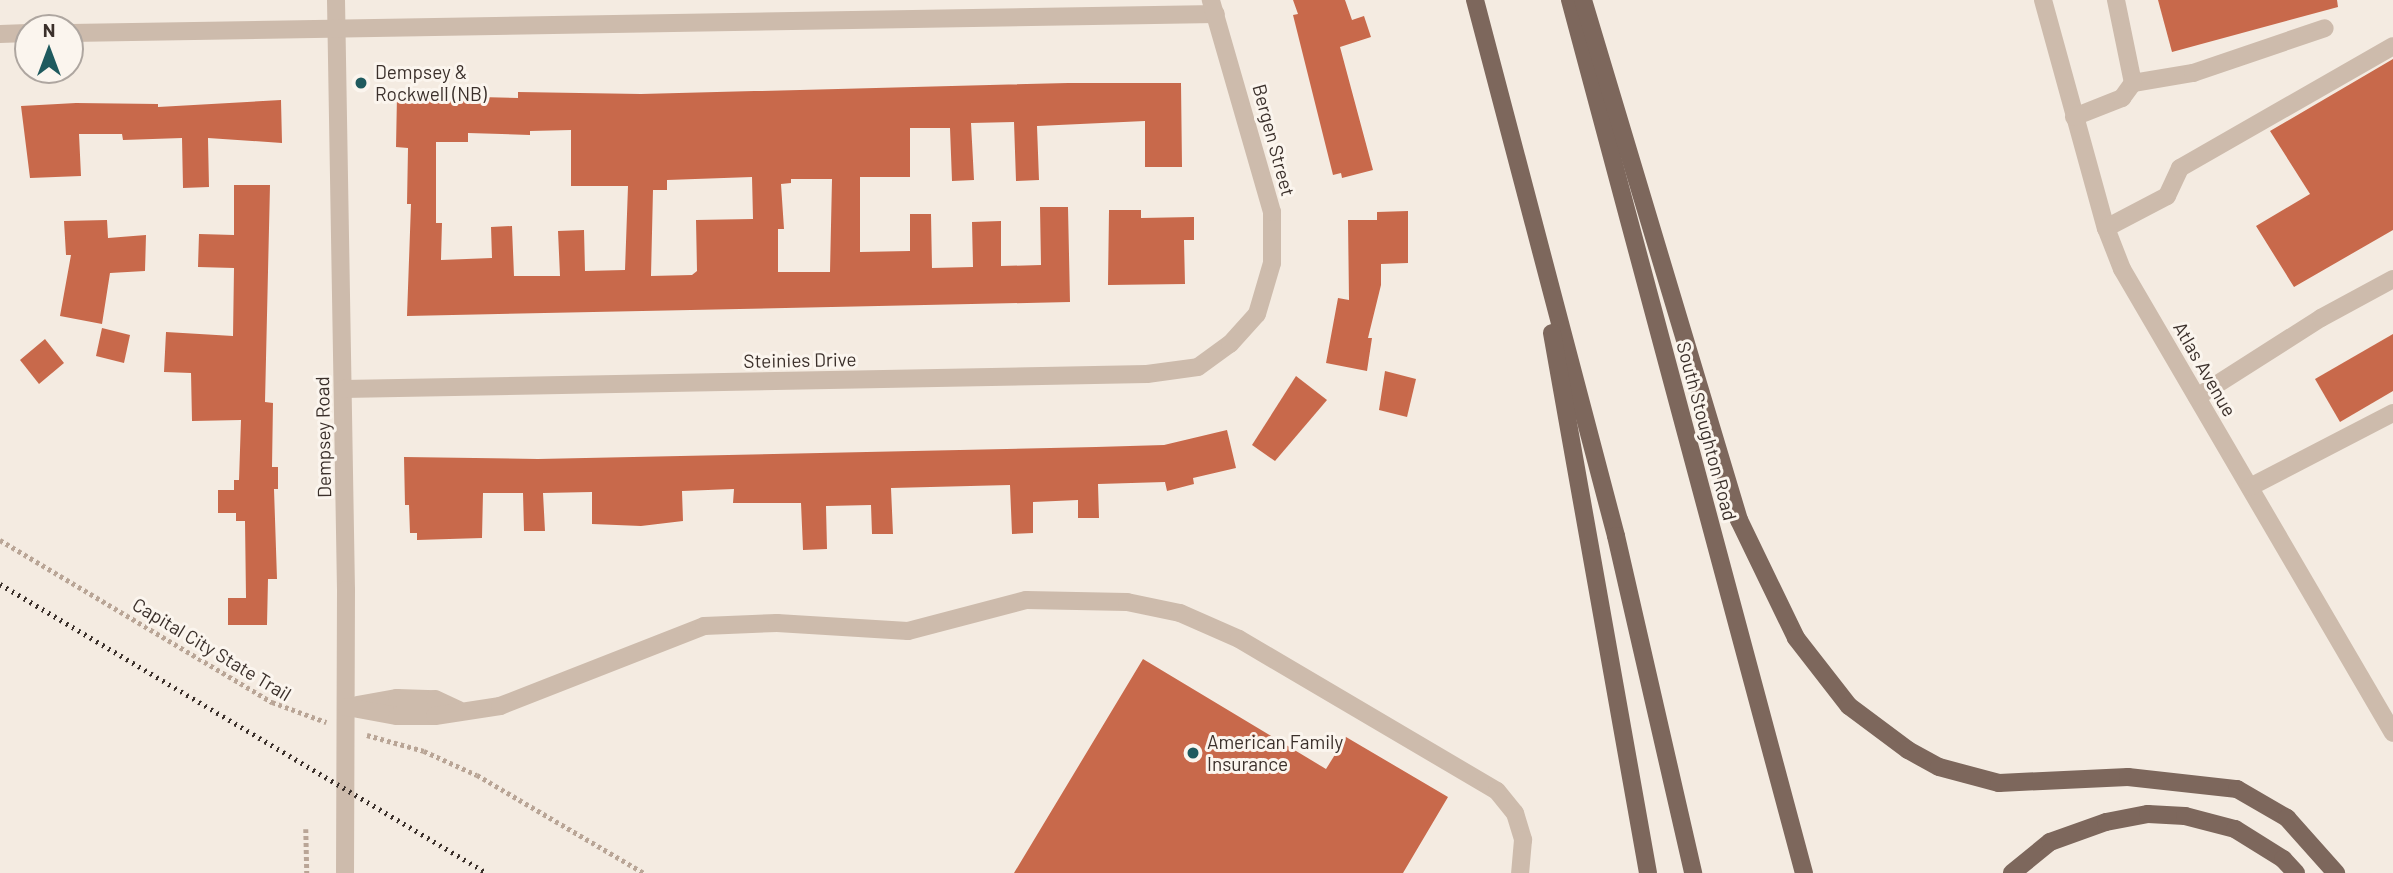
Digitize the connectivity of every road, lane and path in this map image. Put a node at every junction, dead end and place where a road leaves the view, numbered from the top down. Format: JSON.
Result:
{"nodes":[{"id":1,"x":336,"y":0,"type":"edge"},
{"id":2,"x":1475,"y":0,"type":"edge"},
{"id":3,"x":1570,"y":0,"type":"edge"},
{"id":4,"x":1584,"y":0,"type":"edge"},
{"id":5,"x":2043,"y":0,"type":"edge"},
{"id":6,"x":2116,"y":0,"type":"edge"},
{"id":7,"x":1214,"y":7,"type":"edge"},
{"id":8,"x":2325,"y":28,"type":"dead end"},
{"id":9,"x":337,"y":30,"type":"junction"},
{"id":10,"x":84,"y":33,"type":"edge"},
{"id":11,"x":2393,"y":46,"type":"edge"},
{"id":12,"x":2133,"y":83,"type":"junction"},
{"id":13,"x":2074,"y":117,"type":"junction"},
{"id":14,"x":1529,"y":205,"type":"junction"},
{"id":15,"x":2106,"y":228,"type":"junction"},
{"id":16,"x":2393,"y":279,"type":"edge"},
{"id":17,"x":1244,"y":330,"type":"joint"},
{"id":18,"x":344,"y":389,"type":"junction"},
{"id":19,"x":2197,"y":397,"type":"junction"},
{"id":20,"x":2393,"y":414,"type":"edge"},
{"id":21,"x":2249,"y":487,"type":"junction"},
{"id":22,"x":0,"y":540,"type":"edge"},
{"id":23,"x":347,"y":707,"type":"junction"},
{"id":24,"x":346,"y":728,"type":"junction"},
{"id":25,"x":2393,"y":733,"type":"edge"},
{"id":26,"x":306,"y":829,"type":"dead end"},
{"id":27,"x":307,"y":873,"type":"edge"},
{"id":28,"x":345,"y":873,"type":"edge"},
{"id":29,"x":644,"y":873,"type":"edge"},
{"id":30,"x":1520,"y":873,"type":"edge"},
{"id":31,"x":1648,"y":873,"type":"edge"},
{"id":32,"x":1693,"y":873,"type":"edge"},
{"id":33,"x":1804,"y":873,"type":"edge"},
{"id":34,"x":2012,"y":873,"type":"edge"},
{"id":35,"x":2296,"y":873,"type":"edge"},
{"id":36,"x":2336,"y":873,"type":"edge"}],
"edges":[{"from":1,"to":9,"type":"street","name":"Dempsey Road"},
{"from":2,"to":14,"type":"main road"},
{"from":3,"to":33,"type":"main road","name":"South Stoughton Road"},
{"from":4,"to":36,"type":"main road"},
{"from":5,"to":13,"type":"street","name":"Atlas Avenue"},
{"from":6,"to":12,"type":"street"},
{"from":7,"to":9,"type":"street"},
{"from":7,"to":17,"type":"street","name":"Bergen Street"},
{"from":8,"to":12,"type":"street"},
{"from":9,"to":10,"type":"street"},
{"from":9,"to":18,"type":"street","name":"Dempsey Road"},
{"from":11,"to":15,"type":"street"},
{"from":12,"to":13,"type":"street"},
{"from":13,"to":15,"type":"street","name":"Atlas Avenue"},
{"from":14,"to":31,"type":"main road"},
{"from":14,"to":32,"type":"main road"},
{"from":15,"to":19,"type":"street","name":"Atlas Avenue"},
{"from":16,"to":19,"type":"street"},
{"from":17,"to":18,"type":"street","name":"Steinies Drive"},
{"from":18,"to":23,"type":"street","name":"Dempsey Road"},
{"from":19,"to":21,"type":"street","name":"Atlas Avenue"},
{"from":20,"to":21,"type":"street"},
{"from":21,"to":25,"type":"street","name":"Atlas Avenue"},
{"from":22,"to":24,"type":"path","name":"Capital City State Trail"},
{"from":23,"to":24,"type":"street","name":"Dempsey Road"},
{"from":23,"to":30,"type":"street"},
{"from":24,"to":28,"type":"street","name":"Dempsey Road"},
{"from":24,"to":29,"type":"path","name":"Capital City State Trail"},
{"from":26,"to":27,"type":"path"},
{"from":34,"to":35,"type":"main road"}]}
